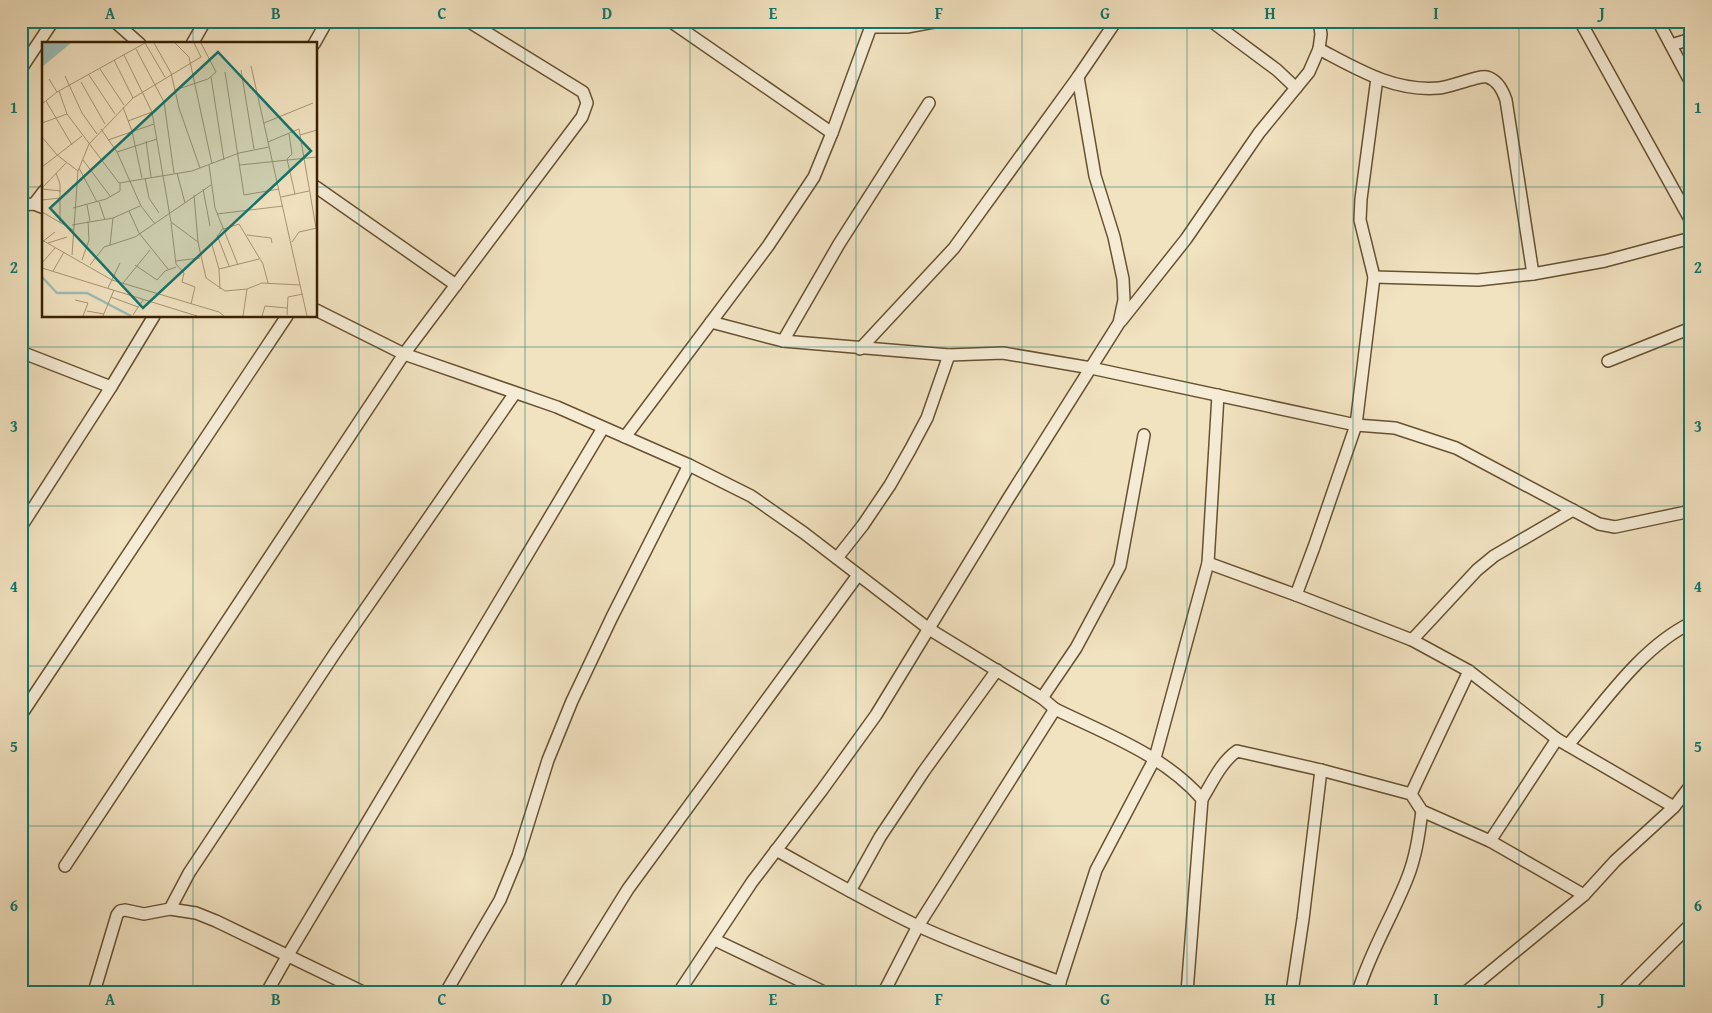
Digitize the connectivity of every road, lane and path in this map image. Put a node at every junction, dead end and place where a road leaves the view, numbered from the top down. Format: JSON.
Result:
{"nodes":[{"id":1,"x":53,"y":21,"type":"edge"},
{"id":2,"x":114,"y":21,"type":"edge"},
{"id":3,"x":205,"y":21,"type":"edge"},
{"id":4,"x":327,"y":21,"type":"edge"},
{"id":5,"x":468,"y":21,"type":"edge"},
{"id":6,"x":670,"y":21,"type":"edge"},
{"id":7,"x":938,"y":21,"type":"edge"},
{"id":8,"x":1116,"y":21,"type":"edge"},
{"id":9,"x":1211,"y":21,"type":"edge"},
{"id":10,"x":1319,"y":21,"type":"edge"},
{"id":11,"x":1580,"y":21,"type":"edge"},
{"id":12,"x":1658,"y":21,"type":"edge"},
{"id":13,"x":872,"y":24,"type":"edge"},
{"id":14,"x":1691,"y":39,"type":"edge"},
{"id":15,"x":138,"y":42,"type":"edge"},
{"id":16,"x":193,"y":42,"type":"edge"},
{"id":17,"x":315,"y":42,"type":"edge"},
{"id":18,"x":1671,"y":44,"type":"junction"},
{"id":19,"x":1319,"y":49,"type":"junction"},
{"id":20,"x":21,"y":68,"type":"edge"},
{"id":21,"x":1078,"y":76,"type":"junction"},
{"id":22,"x":1376,"y":78,"type":"junction"},
{"id":23,"x":1691,"y":83,"type":"edge"},
{"id":24,"x":1296,"y":88,"type":"junction"},
{"id":25,"x":929,"y":102,"type":"dead end"},
{"id":26,"x":832,"y":133,"type":"junction"},
{"id":27,"x":318,"y":188,"type":"edge"},
{"id":28,"x":21,"y":205,"type":"edge"},
{"id":29,"x":39,"y":206,"type":"edge"},
{"id":30,"x":1691,"y":221,"type":"edge"},
{"id":31,"x":1691,"y":238,"type":"edge"},
{"id":32,"x":1533,"y":274,"type":"junction"},
{"id":33,"x":1374,"y":277,"type":"junction"},
{"id":34,"x":456,"y":285,"type":"junction"},
{"id":35,"x":318,"y":311,"type":"edge"},
{"id":36,"x":153,"y":318,"type":"edge"},
{"id":37,"x":286,"y":318,"type":"edge"},
{"id":38,"x":711,"y":322,"type":"junction"},
{"id":39,"x":1119,"y":323,"type":"junction"},
{"id":40,"x":1691,"y":328,"type":"edge"},
{"id":41,"x":783,"y":341,"type":"junction"},
{"id":42,"x":860,"y":349,"type":"junction"},
{"id":43,"x":21,"y":352,"type":"edge"},
{"id":44,"x":404,"y":354,"type":"junction"},
{"id":45,"x":949,"y":355,"type":"junction"},
{"id":46,"x":1608,"y":361,"type":"dead end"},
{"id":47,"x":1091,"y":368,"type":"junction"},
{"id":48,"x":111,"y":387,"type":"junction"},
{"id":49,"x":515,"y":392,"type":"junction"},
{"id":50,"x":1218,"y":395,"type":"junction"},
{"id":51,"x":1356,"y":425,"type":"junction"},
{"id":52,"x":603,"y":428,"type":"junction"},
{"id":53,"x":1144,"y":435,"type":"dead end"},
{"id":54,"x":626,"y":437,"type":"junction"},
{"id":55,"x":689,"y":465,"type":"junction"},
{"id":56,"x":1573,"y":510,"type":"junction"},
{"id":57,"x":1691,"y":511,"type":"edge"},
{"id":58,"x":21,"y":527,"type":"edge"},
{"id":59,"x":837,"y":558,"type":"junction"},
{"id":60,"x":1208,"y":563,"type":"junction"},
{"id":61,"x":858,"y":575,"type":"junction"},
{"id":62,"x":1296,"y":595,"type":"junction"},
{"id":63,"x":1691,"y":623,"type":"edge"},
{"id":64,"x":929,"y":629,"type":"junction"},
{"id":65,"x":1412,"y":640,"type":"junction"},
{"id":66,"x":997,"y":670,"type":"junction"},
{"id":67,"x":1469,"y":671,"type":"junction"},
{"id":68,"x":1042,"y":698,"type":"junction"},
{"id":69,"x":1055,"y":708,"type":"junction"},
{"id":70,"x":21,"y":715,"type":"edge"},
{"id":71,"x":1557,"y":739,"type":"junction"},
{"id":72,"x":1568,"y":745,"type":"junction"},
{"id":73,"x":1155,"y":758,"type":"junction"},
{"id":74,"x":1321,"y":770,"type":"junction"},
{"id":75,"x":1691,"y":786,"type":"edge"},
{"id":76,"x":1411,"y":794,"type":"junction"},
{"id":77,"x":1202,"y":799,"type":"junction"},
{"id":78,"x":1674,"y":807,"type":"junction"},
{"id":79,"x":1422,"y":811,"type":"junction"},
{"id":80,"x":1490,"y":841,"type":"junction"},
{"id":81,"x":776,"y":850,"type":"junction"},
{"id":82,"x":65,"y":866,"type":"dead end"},
{"id":83,"x":850,"y":891,"type":"junction"},
{"id":84,"x":1584,"y":895,"type":"junction"},
{"id":85,"x":170,"y":909,"type":"junction"},
{"id":86,"x":1691,"y":924,"type":"edge"},
{"id":87,"x":918,"y":926,"type":"junction"},
{"id":88,"x":715,"y":940,"type":"junction"},
{"id":89,"x":288,"y":955,"type":"junction"},
{"id":90,"x":1059,"y":987,"type":"edge"},
{"id":91,"x":94,"y":992,"type":"edge"},
{"id":92,"x":268,"y":992,"type":"edge"},
{"id":93,"x":363,"y":992,"type":"edge"},
{"id":94,"x":446,"y":992,"type":"edge"},
{"id":95,"x":564,"y":992,"type":"edge"},
{"id":96,"x":679,"y":992,"type":"edge"},
{"id":97,"x":824,"y":992,"type":"edge"},
{"id":98,"x":884,"y":992,"type":"edge"},
{"id":99,"x":1187,"y":992,"type":"edge"},
{"id":100,"x":1292,"y":992,"type":"edge"},
{"id":101,"x":1358,"y":992,"type":"edge"},
{"id":102,"x":1466,"y":992,"type":"edge"},
{"id":103,"x":1623,"y":992,"type":"edge"}],
"edges":[{"from":1,"to":20,"type":"street"},
{"from":2,"to":15,"type":"street"},
{"from":3,"to":16,"type":"street"},
{"from":4,"to":17,"type":"street"},
{"from":5,"to":34,"type":"street"},
{"from":6,"to":26,"type":"street"},
{"from":7,"to":13,"type":"street"},
{"from":8,"to":21,"type":"street"},
{"from":9,"to":24,"type":"street"},
{"from":10,"to":19,"type":"street"},
{"from":11,"to":30,"type":"street"},
{"from":12,"to":18,"type":"street"},
{"from":13,"to":26,"type":"street"},
{"from":14,"to":18,"type":"street"},
{"from":18,"to":23,"type":"street"},
{"from":19,"to":22,"type":"street"},
{"from":19,"to":24,"type":"street"},
{"from":21,"to":39,"type":"street"},
{"from":21,"to":42,"type":"street"},
{"from":22,"to":32,"type":"street"},
{"from":22,"to":33,"type":"street"},
{"from":24,"to":39,"type":"street"},
{"from":25,"to":41,"type":"street"},
{"from":26,"to":38,"type":"street"},
{"from":27,"to":34,"type":"street"},
{"from":28,"to":29,"type":"street"},
{"from":31,"to":32,"type":"street"},
{"from":32,"to":33,"type":"street"},
{"from":33,"to":51,"type":"street"},
{"from":34,"to":44,"type":"street"},
{"from":35,"to":44,"type":"street"},
{"from":36,"to":48,"type":"street"},
{"from":37,"to":70,"type":"street"},
{"from":38,"to":41,"type":"street"},
{"from":38,"to":54,"type":"street"},
{"from":39,"to":47,"type":"street"},
{"from":40,"to":46,"type":"street"},
{"from":41,"to":42,"type":"street"},
{"from":42,"to":45,"type":"street"},
{"from":43,"to":48,"type":"street"},
{"from":44,"to":49,"type":"street"},
{"from":44,"to":82,"type":"street"},
{"from":45,"to":47,"type":"street"},
{"from":45,"to":59,"type":"street"},
{"from":47,"to":50,"type":"street"},
{"from":47,"to":64,"type":"street"},
{"from":48,"to":58,"type":"street"},
{"from":49,"to":52,"type":"street"},
{"from":49,"to":85,"type":"street"},
{"from":50,"to":51,"type":"street"},
{"from":50,"to":60,"type":"street"},
{"from":51,"to":56,"type":"street"},
{"from":51,"to":62,"type":"street"},
{"from":52,"to":54,"type":"street"},
{"from":52,"to":89,"type":"street"},
{"from":53,"to":68,"type":"street"},
{"from":54,"to":55,"type":"street"},
{"from":55,"to":59,"type":"street"},
{"from":55,"to":94,"type":"street"},
{"from":56,"to":57,"type":"street"},
{"from":56,"to":65,"type":"street"},
{"from":59,"to":61,"type":"street"},
{"from":60,"to":62,"type":"street"},
{"from":60,"to":73,"type":"street"},
{"from":61,"to":64,"type":"street"},
{"from":61,"to":95,"type":"street"},
{"from":62,"to":65,"type":"street"},
{"from":63,"to":72,"type":"street"},
{"from":64,"to":66,"type":"street"},
{"from":64,"to":81,"type":"street"},
{"from":65,"to":67,"type":"street"},
{"from":66,"to":68,"type":"street"},
{"from":66,"to":83,"type":"street"},
{"from":67,"to":71,"type":"street"},
{"from":67,"to":76,"type":"street"},
{"from":68,"to":69,"type":"street"},
{"from":69,"to":73,"type":"street"},
{"from":69,"to":87,"type":"street"},
{"from":71,"to":72,"type":"street"},
{"from":71,"to":80,"type":"street"},
{"from":72,"to":78,"type":"street"},
{"from":73,"to":77,"type":"street"},
{"from":73,"to":90,"type":"street"},
{"from":74,"to":76,"type":"street"},
{"from":74,"to":77,"type":"street"},
{"from":74,"to":100,"type":"street"},
{"from":75,"to":78,"type":"street"},
{"from":76,"to":79,"type":"street"},
{"from":77,"to":99,"type":"street"},
{"from":78,"to":84,"type":"street"},
{"from":79,"to":80,"type":"street"},
{"from":79,"to":101,"type":"street"},
{"from":80,"to":84,"type":"street"},
{"from":81,"to":83,"type":"street"},
{"from":81,"to":88,"type":"street"},
{"from":83,"to":87,"type":"street"},
{"from":84,"to":102,"type":"street"},
{"from":85,"to":89,"type":"street"},
{"from":85,"to":91,"type":"street"},
{"from":86,"to":103,"type":"street"},
{"from":87,"to":90,"type":"street"},
{"from":87,"to":98,"type":"street"},
{"from":88,"to":96,"type":"street"},
{"from":88,"to":97,"type":"street"},
{"from":89,"to":92,"type":"street"},
{"from":89,"to":93,"type":"street"}]}
